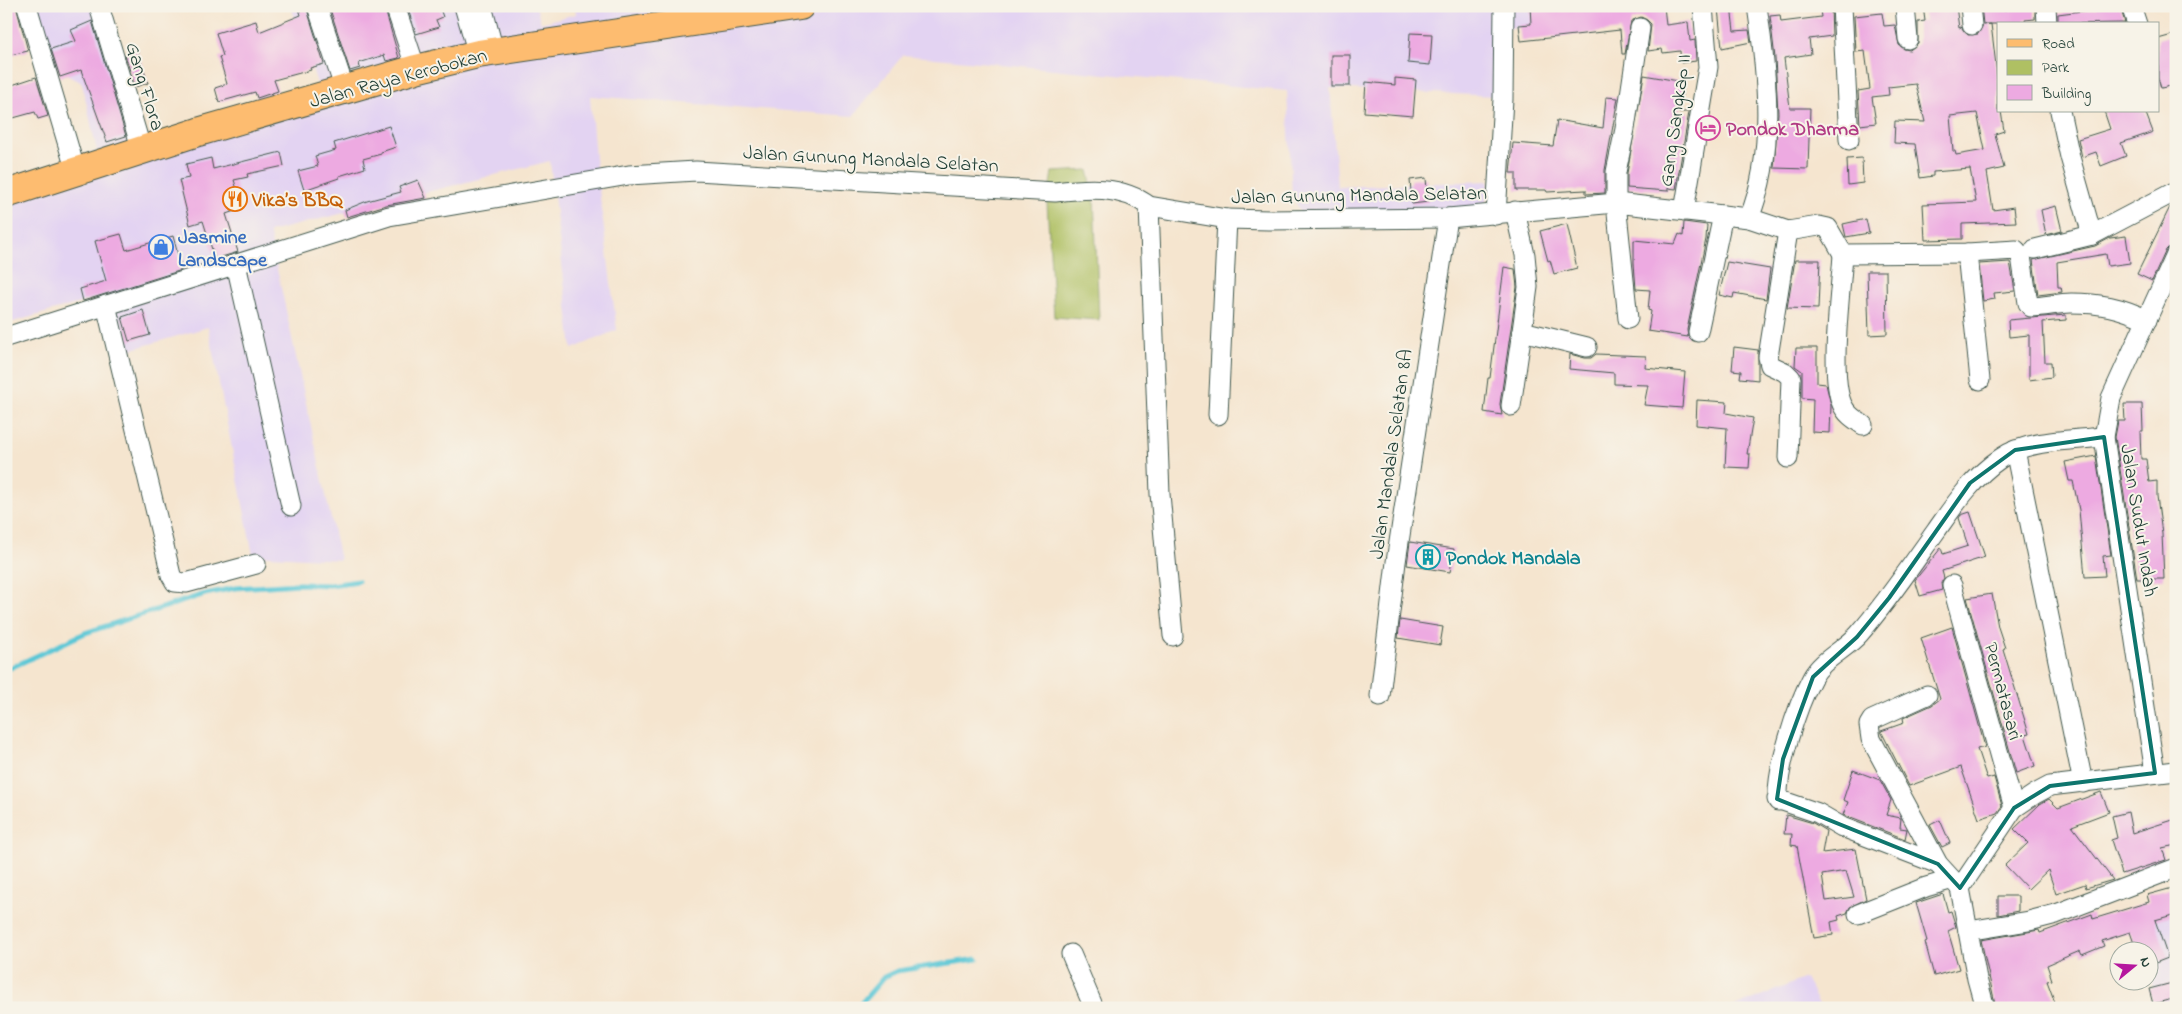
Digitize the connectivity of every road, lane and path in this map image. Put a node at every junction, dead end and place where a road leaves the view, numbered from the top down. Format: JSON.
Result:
{"nodes":[{"id":1,"x":27,"y":6,"type":"edge"},
{"id":2,"x":98,"y":6,"type":"edge"},
{"id":3,"x":317,"y":6,"type":"edge"},
{"id":4,"x":395,"y":6,"type":"edge"},
{"id":5,"x":464,"y":6,"type":"edge"},
{"id":6,"x":482,"y":6,"type":"edge"},
{"id":7,"x":800,"y":6,"type":"edge"},
{"id":8,"x":1504,"y":6,"type":"edge"},
{"id":9,"x":1703,"y":6,"type":"edge"},
{"id":10,"x":1757,"y":6,"type":"edge"},
{"id":11,"x":1842,"y":6,"type":"edge"},
{"id":12,"x":1905,"y":6,"type":"edge"},
{"id":13,"x":2046,"y":6,"type":"edge"},
{"id":14,"x":2131,"y":6,"type":"edge"},
{"id":15,"x":2047,"y":22,"type":"edge"},
{"id":16,"x":2136,"y":22,"type":"edge"},
{"id":17,"x":1640,"y":28,"type":"dead end"},
{"id":18,"x":1908,"y":39,"type":"dead end"},
{"id":19,"x":486,"y":52,"type":"junction"},
{"id":20,"x":416,"y":69,"type":"junction"},
{"id":21,"x":345,"y":90,"type":"junction"},
{"id":22,"x":2060,"y":112,"type":"edge"},
{"id":23,"x":1849,"y":140,"type":"dead end"},
{"id":24,"x":142,"y":151,"type":"junction"},
{"id":25,"x":76,"y":172,"type":"junction"},
{"id":26,"x":2176,"y":191,"type":"edge"},
{"id":27,"x":6,"y":194,"type":"edge"},
{"id":28,"x":1616,"y":203,"type":"junction"},
{"id":29,"x":1149,"y":206,"type":"junction"},
{"id":30,"x":1684,"y":210,"type":"junction"},
{"id":31,"x":1515,"y":211,"type":"junction"},
{"id":32,"x":1496,"y":215,"type":"junction"},
{"id":33,"x":1723,"y":215,"type":"junction"},
{"id":34,"x":1448,"y":218,"type":"junction"},
{"id":35,"x":1748,"y":218,"type":"junction"},
{"id":36,"x":1227,"y":219,"type":"junction"},
{"id":37,"x":1788,"y":231,"type":"junction"},
{"id":38,"x":2092,"y":235,"type":"junction"},
{"id":39,"x":2035,"y":249,"type":"dead end"},
{"id":40,"x":1968,"y":253,"type":"junction"},
{"id":41,"x":1843,"y":254,"type":"junction"},
{"id":42,"x":2176,"y":256,"type":"edge"},
{"id":43,"x":236,"y":264,"type":"junction"},
{"id":44,"x":106,"y":305,"type":"junction"},
{"id":45,"x":1628,"y":319,"type":"dead end"},
{"id":46,"x":2147,"y":320,"type":"junction"},
{"id":47,"x":1522,"y":331,"type":"junction"},
{"id":48,"x":1698,"y":332,"type":"dead end"},
{"id":49,"x":6,"y":337,"type":"edge"},
{"id":50,"x":1587,"y":347,"type":"dead end"},
{"id":51,"x":1980,"y":380,"type":"dead end"},
{"id":52,"x":1511,"y":406,"type":"dead end"},
{"id":53,"x":1218,"y":415,"type":"dead end"},
{"id":54,"x":1863,"y":425,"type":"dead end"},
{"id":55,"x":2104,"y":436,"type":"junction"},
{"id":56,"x":2015,"y":450,"type":"junction"},
{"id":57,"x":1788,"y":458,"type":"dead end"},
{"id":58,"x":291,"y":506,"type":"dead end"},
{"id":59,"x":256,"y":564,"type":"dead end"},
{"id":60,"x":1952,"y":585,"type":"dead end"},
{"id":61,"x":1173,"y":636,"type":"dead end"},
{"id":62,"x":1927,"y":695,"type":"dead end"},
{"id":63,"x":1380,"y":696,"type":"dead end"},
{"id":64,"x":2176,"y":771,"type":"edge"},
{"id":65,"x":2156,"y":773,"type":"junction"},
{"id":66,"x":2083,"y":783,"type":"junction"},
{"id":67,"x":2014,"y":808,"type":"junction"},
{"id":68,"x":1938,"y":864,"type":"junction"},
{"id":69,"x":2176,"y":868,"type":"edge"},
{"id":70,"x":1955,"y":884,"type":"junction"},
{"id":71,"x":1858,"y":914,"type":"dead end"},
{"id":72,"x":1968,"y":931,"type":"junction"},
{"id":73,"x":1071,"y":954,"type":"dead end"},
{"id":74,"x":1094,"y":1008,"type":"edge"},
{"id":75,"x":1985,"y":1008,"type":"edge"}],
"edges":[{"from":1,"to":25,"type":"street"},
{"from":2,"to":24,"type":"street","name":"Gang Flora"},
{"from":3,"to":21,"type":"street"},
{"from":4,"to":20,"type":"street"},
{"from":5,"to":19,"type":"street"},
{"from":6,"to":19,"type":"street"},
{"from":7,"to":19,"type":"main road","name":"Jalan Raya Kerobokan"},
{"from":8,"to":32,"type":"street"},
{"from":9,"to":30,"type":"street","name":"Gang Sangkap II"},
{"from":10,"to":35,"type":"street"},
{"from":11,"to":23,"type":"street"},
{"from":12,"to":18,"type":"street"},
{"from":13,"to":15,"type":"street"},
{"from":14,"to":16,"type":"street"},
{"from":17,"to":28,"type":"street"},
{"from":19,"to":20,"type":"main road","name":"Jalan Raya Kerobokan"},
{"from":20,"to":21,"type":"main road","name":"Jalan Raya Kerobokan"},
{"from":21,"to":24,"type":"main road","name":"Jalan Raya Kerobokan"},
{"from":22,"to":38,"type":"street"},
{"from":24,"to":25,"type":"main road","name":"Jalan Raya Kerobokan"},
{"from":25,"to":27,"type":"main road","name":"Jalan Raya Kerobokan"},
{"from":26,"to":38,"type":"street"},
{"from":28,"to":30,"type":"street","name":"Jalan Gunung Mandala Selatan"},
{"from":28,"to":31,"type":"street","name":"Jalan Gunung Mandala Selatan"},
{"from":28,"to":45,"type":"street"},
{"from":29,"to":36,"type":"street","name":"Jalan Gunung Mandala Selatan"},
{"from":29,"to":43,"type":"street","name":"Jalan Gunung Mandala Selatan"},
{"from":29,"to":61,"type":"street"},
{"from":30,"to":33,"type":"street","name":"Jalan Gunung Mandala Selatan"},
{"from":31,"to":32,"type":"street","name":"Jalan Gunung Mandala Selatan"},
{"from":31,"to":47,"type":"street"},
{"from":32,"to":34,"type":"street","name":"Jalan Gunung Mandala Selatan"},
{"from":33,"to":35,"type":"street","name":"Jalan Gunung Mandala Selatan"},
{"from":33,"to":48,"type":"street"},
{"from":34,"to":36,"type":"street","name":"Jalan Gunung Mandala Selatan"},
{"from":34,"to":63,"type":"street","name":"Jalan Mandala Selatan 8A"},
{"from":35,"to":37,"type":"street","name":"Jalan Gunung Mandala Selatan"},
{"from":36,"to":53,"type":"street"},
{"from":37,"to":41,"type":"street"},
{"from":37,"to":57,"type":"street"},
{"from":38,"to":39,"type":"street"},
{"from":40,"to":41,"type":"street"},
{"from":40,"to":46,"type":"street"},
{"from":40,"to":51,"type":"street"},
{"from":41,"to":54,"type":"street"},
{"from":42,"to":46,"type":"street","name":"Jalan Sudut Indah"},
{"from":43,"to":44,"type":"street","name":"Jalan Gunung Mandala Selatan"},
{"from":43,"to":58,"type":"street"},
{"from":44,"to":49,"type":"street","name":"Jalan Gunung Mandala Selatan"},
{"from":44,"to":59,"type":"street"},
{"from":46,"to":55,"type":"street","name":"Jalan Sudut Indah"},
{"from":47,"to":50,"type":"street"},
{"from":47,"to":52,"type":"street"},
{"from":55,"to":56,"type":"street"},
{"from":55,"to":65,"type":"street","name":"Jalan Sudut Indah"},
{"from":56,"to":66,"type":"street"},
{"from":56,"to":68,"type":"street"},
{"from":60,"to":67,"type":"street","name":"Permatasari"},
{"from":62,"to":68,"type":"street"},
{"from":64,"to":65,"type":"street"},
{"from":65,"to":66,"type":"street"},
{"from":66,"to":67,"type":"street"},
{"from":67,"to":70,"type":"street"},
{"from":68,"to":70,"type":"street"},
{"from":69,"to":72,"type":"street"},
{"from":70,"to":71,"type":"street"},
{"from":70,"to":72,"type":"street"},
{"from":72,"to":75,"type":"street"},
{"from":73,"to":74,"type":"street"}]}
